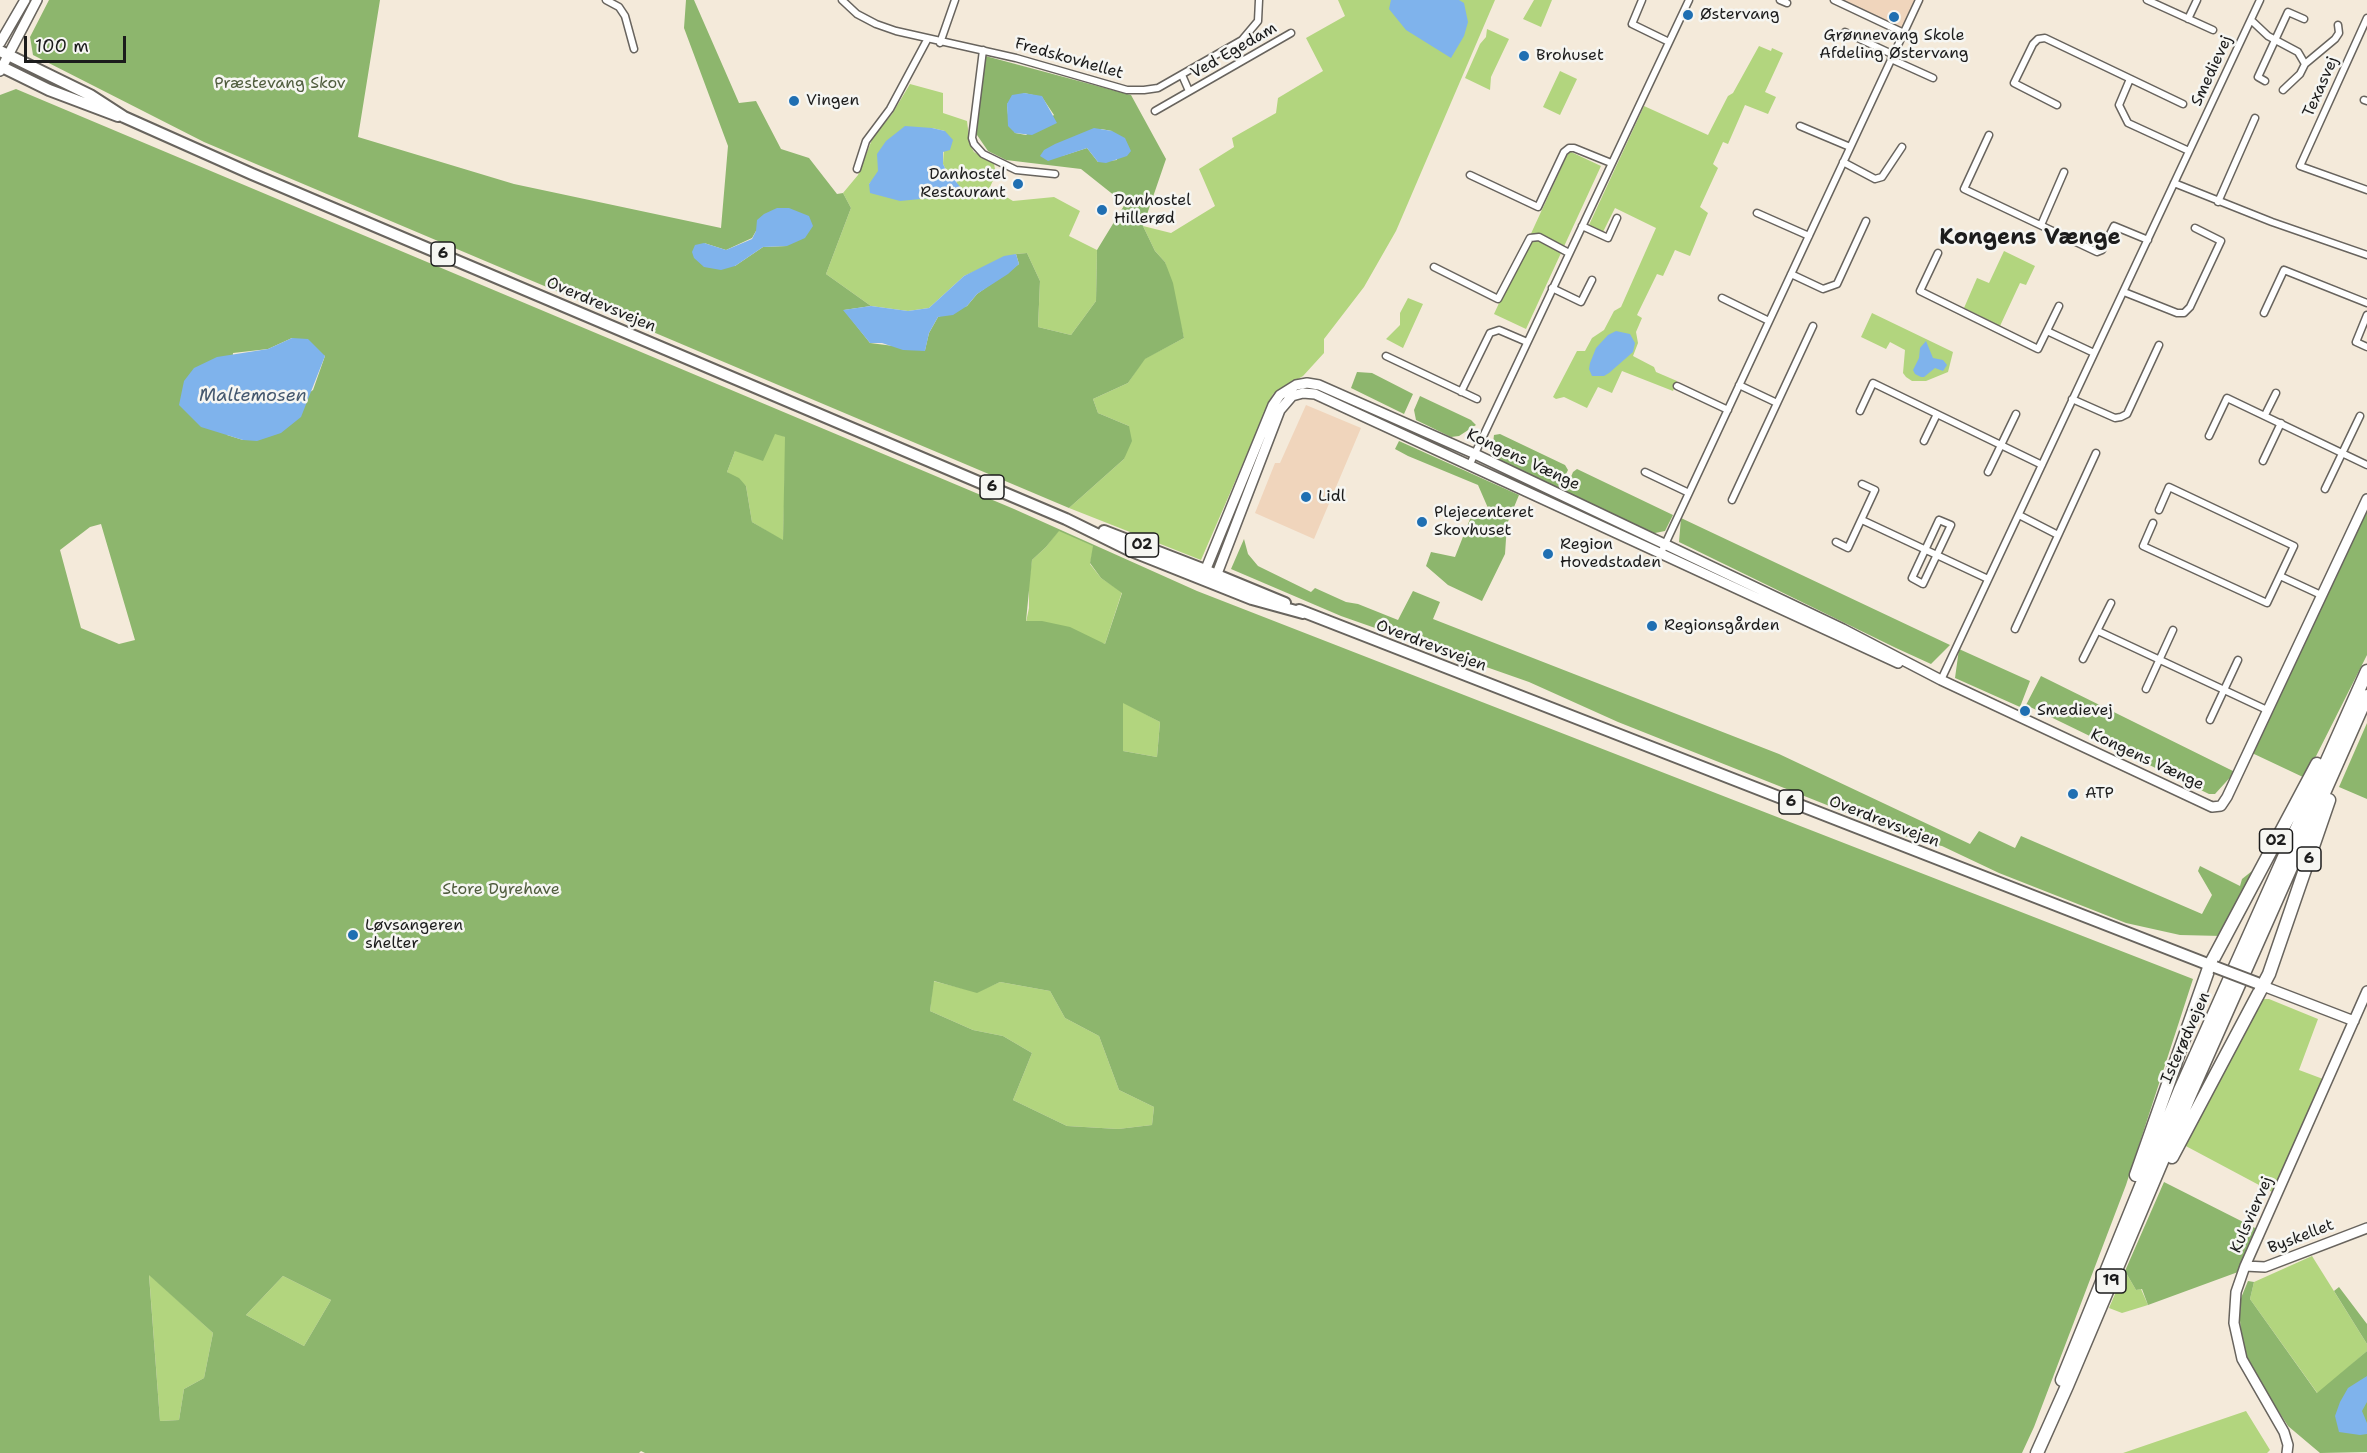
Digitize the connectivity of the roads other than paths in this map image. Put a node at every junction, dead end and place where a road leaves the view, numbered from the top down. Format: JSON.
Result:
{"nodes":[{"id":1,"x":25,"y":0,"type":"edge"},
{"id":2,"x":37,"y":0,"type":"edge"},
{"id":3,"x":606,"y":0,"type":"edge"},
{"id":4,"x":842,"y":0,"type":"edge"},
{"id":5,"x":955,"y":0,"type":"edge"},
{"id":6,"x":1259,"y":0,"type":"edge"},
{"id":7,"x":1642,"y":0,"type":"edge"},
{"id":8,"x":1689,"y":0,"type":"edge"},
{"id":9,"x":1779,"y":0,"type":"edge"},
{"id":10,"x":1834,"y":0,"type":"edge"},
{"id":11,"x":1919,"y":0,"type":"edge"},
{"id":12,"x":2147,"y":0,"type":"edge"},
{"id":13,"x":2197,"y":0,"type":"edge"},
{"id":14,"x":2259,"y":0,"type":"edge"},
{"id":15,"x":1787,"y":3,"type":"dead end"},
{"id":16,"x":2367,"y":18,"type":"edge"},
{"id":17,"x":2188,"y":19,"type":"junction"},
{"id":18,"x":2304,"y":19,"type":"dead end"},
{"id":19,"x":2251,"y":20,"type":"junction"},
{"id":20,"x":2338,"y":26,"type":"dead end"},
{"id":21,"x":2213,"y":30,"type":"dead end"},
{"id":22,"x":1845,"y":32,"type":"dead end"},
{"id":23,"x":1291,"y":33,"type":"dead end"},
{"id":24,"x":1904,"y":33,"type":"junction"},
{"id":25,"x":927,"y":40,"type":"junction"},
{"id":26,"x":2274,"y":40,"type":"junction"},
{"id":27,"x":1669,"y":42,"type":"junction"},
{"id":28,"x":0,"y":43,"type":"edge"},
{"id":29,"x":940,"y":43,"type":"junction"},
{"id":30,"x":634,"y":49,"type":"dead end"},
{"id":31,"x":983,"y":50,"type":"junction"},
{"id":32,"x":4,"y":53,"type":"edge"},
{"id":33,"x":1892,"y":57,"type":"junction"},
{"id":34,"x":2305,"y":64,"type":"junction"},
{"id":35,"x":1,"y":68,"type":"edge"},
{"id":36,"x":1182,"y":75,"type":"junction"},
{"id":37,"x":1933,"y":78,"type":"dead end"},
{"id":38,"x":2130,"y":79,"type":"junction"},
{"id":39,"x":2265,"y":81,"type":"dead end"},
{"id":40,"x":2283,"y":90,"type":"dead end"},
{"id":41,"x":1190,"y":91,"type":"junction"},
{"id":42,"x":2183,"y":104,"type":"dead end"},
{"id":43,"x":2057,"y":105,"type":"dead end"},
{"id":44,"x":1155,"y":111,"type":"dead end"},
{"id":45,"x":124,"y":117,"type":"junction"},
{"id":46,"x":2255,"y":118,"type":"dead end"},
{"id":47,"x":1800,"y":126,"type":"dead end"},
{"id":48,"x":1989,"y":135,"type":"dead end"},
{"id":49,"x":1850,"y":147,"type":"junction"},
{"id":50,"x":1902,"y":147,"type":"dead end"},
{"id":51,"x":2189,"y":151,"type":"junction"},
{"id":52,"x":1843,"y":162,"type":"junction"},
{"id":53,"x":1611,"y":164,"type":"junction"},
{"id":54,"x":857,"y":169,"type":"dead end"},
{"id":55,"x":2064,"y":172,"type":"dead end"},
{"id":56,"x":1055,"y":174,"type":"dead end"},
{"id":57,"x":1470,"y":175,"type":"dead end"},
{"id":58,"x":2174,"y":183,"type":"junction"},
{"id":59,"x":2367,"y":190,"type":"edge"},
{"id":60,"x":2218,"y":202,"type":"junction"},
{"id":61,"x":1756,"y":213,"type":"dead end"},
{"id":62,"x":1617,"y":218,"type":"dead end"},
{"id":63,"x":1866,"y":221,"type":"dead end"},
{"id":64,"x":2041,"y":225,"type":"junction"},
{"id":65,"x":1582,"y":226,"type":"junction"},
{"id":66,"x":2194,"y":228,"type":"dead end"},
{"id":67,"x":1809,"y":236,"type":"junction"},
{"id":68,"x":2148,"y":240,"type":"junction"},
{"id":69,"x":1569,"y":253,"type":"junction"},
{"id":70,"x":1938,"y":253,"type":"dead end"},
{"id":71,"x":2367,"y":255,"type":"edge"},
{"id":72,"x":1434,"y":267,"type":"dead end"},
{"id":73,"x":1791,"y":274,"type":"junction"},
{"id":74,"x":1592,"y":280,"type":"dead end"},
{"id":75,"x":1552,"y":288,"type":"junction"},
{"id":76,"x":2124,"y":292,"type":"junction"},
{"id":77,"x":1722,"y":298,"type":"dead end"},
{"id":78,"x":2367,"y":303,"type":"edge"},
{"id":79,"x":2060,"y":306,"type":"dead end"},
{"id":80,"x":2264,"y":313,"type":"dead end"},
{"id":81,"x":2367,"y":315,"type":"edge"},
{"id":82,"x":1769,"y":321,"type":"junction"},
{"id":83,"x":1813,"y":326,"type":"dead end"},
{"id":84,"x":2047,"y":330,"type":"junction"},
{"id":85,"x":1527,"y":342,"type":"junction"},
{"id":86,"x":2159,"y":345,"type":"dead end"},
{"id":87,"x":2367,"y":347,"type":"edge"},
{"id":88,"x":2094,"y":353,"type":"junction"},
{"id":89,"x":1386,"y":356,"type":"dead end"},
{"id":90,"x":1739,"y":385,"type":"junction"},
{"id":91,"x":1677,"y":386,"type":"dead end"},
{"id":92,"x":1461,"y":392,"type":"junction"},
{"id":93,"x":2276,"y":393,"type":"dead end"},
{"id":94,"x":1477,"y":399,"type":"dead end"},
{"id":95,"x":2072,"y":399,"type":"junction"},
{"id":96,"x":1777,"y":403,"type":"junction"},
{"id":97,"x":1728,"y":410,"type":"junction"},
{"id":98,"x":1860,"y":411,"type":"dead end"},
{"id":99,"x":1937,"y":414,"type":"junction"},
{"id":100,"x":2016,"y":414,"type":"dead end"},
{"id":101,"x":2265,"y":416,"type":"junction"},
{"id":102,"x":2360,"y":416,"type":"dead end"},
{"id":103,"x":2281,"y":423,"type":"junction"},
{"id":104,"x":2209,"y":436,"type":"dead end"},
{"id":105,"x":1924,"y":441,"type":"dead end"},
{"id":106,"x":2001,"y":445,"type":"junction"},
{"id":107,"x":2096,"y":453,"type":"dead end"},
{"id":108,"x":2342,"y":453,"type":"junction"},
{"id":109,"x":1475,"y":454,"type":"junction"},
{"id":110,"x":2263,"y":461,"type":"dead end"},
{"id":111,"x":1470,"y":464,"type":"junction"},
{"id":112,"x":2042,"y":465,"type":"junction"},
{"id":113,"x":2367,"y":465,"type":"edge"},
{"id":114,"x":1645,"y":472,"type":"dead end"},
{"id":115,"x":1988,"y":472,"type":"dead end"},
{"id":116,"x":1862,"y":484,"type":"dead end"},
{"id":117,"x":2325,"y":489,"type":"dead end"},
{"id":118,"x":1689,"y":493,"type":"junction"},
{"id":119,"x":2367,"y":499,"type":"edge"},
{"id":120,"x":1732,"y":500,"type":"dead end"},
{"id":121,"x":2159,"y":510,"type":"dead end"},
{"id":122,"x":2019,"y":515,"type":"junction"},
{"id":123,"x":1066,"y":519,"type":"joint"},
{"id":124,"x":1862,"y":520,"type":"junction"},
{"id":125,"x":2153,"y":523,"type":"dead end"},
{"id":126,"x":2058,"y":535,"type":"junction"},
{"id":127,"x":1836,"y":542,"type":"dead end"},
{"id":128,"x":1665,"y":544,"type":"junction"},
{"id":129,"x":1925,"y":550,"type":"junction"},
{"id":130,"x":1660,"y":555,"type":"junction"},
{"id":131,"x":1936,"y":555,"type":"junction"},
{"id":132,"x":1204,"y":575,"type":"junction"},
{"id":133,"x":2280,"y":576,"type":"junction"},
{"id":134,"x":1988,"y":579,"type":"junction"},
{"id":135,"x":1215,"y":580,"type":"junction"},
{"id":136,"x":2321,"y":595,"type":"junction"},
{"id":137,"x":2111,"y":603,"type":"dead end"},
{"id":138,"x":2014,"y":629,"type":"dead end"},
{"id":139,"x":2173,"y":630,"type":"dead end"},
{"id":140,"x":2098,"y":631,"type":"junction"},
{"id":141,"x":2084,"y":659,"type":"dead end"},
{"id":142,"x":2161,"y":660,"type":"junction"},
{"id":143,"x":2238,"y":660,"type":"dead end"},
{"id":144,"x":2367,"y":671,"type":"edge"},
{"id":145,"x":1931,"y":675,"type":"junction"},
{"id":146,"x":1941,"y":680,"type":"junction"},
{"id":147,"x":2146,"y":689,"type":"dead end"},
{"id":148,"x":2225,"y":691,"type":"junction"},
{"id":149,"x":2367,"y":696,"type":"edge"},
{"id":150,"x":2267,"y":710,"type":"junction"},
{"id":151,"x":2210,"y":720,"type":"dead end"},
{"id":152,"x":2344,"y":720,"type":"junction"},
{"id":153,"x":2351,"y":731,"type":"junction"},
{"id":154,"x":2213,"y":966,"type":"junction"},
{"id":155,"x":2260,"y":984,"type":"junction"},
{"id":156,"x":2367,"y":991,"type":"edge"},
{"id":157,"x":2354,"y":1021,"type":"junction"},
{"id":158,"x":2153,"y":1181,"type":"junction"},
{"id":159,"x":2128,"y":1214,"type":"junction"},
{"id":160,"x":2367,"y":1228,"type":"edge"},
{"id":161,"x":2245,"y":1266,"type":"junction"},
{"id":162,"x":2048,"y":1424,"type":"junction"},
{"id":163,"x":2037,"y":1453,"type":"edge"},
{"id":164,"x":2287,"y":1453,"type":"edge"}],
"edges":[{"from":1,"to":28,"type":"street"},
{"from":2,"to":32,"type":"street"},
{"from":3,"to":30,"type":"street"},
{"from":4,"to":25,"type":"street","name":"Fredskovhellet"},
{"from":5,"to":29,"type":"street"},
{"from":6,"to":36,"type":"street","name":"Fredskovhellet"},
{"from":7,"to":27,"type":"street"},
{"from":8,"to":27,"type":"street"},
{"from":9,"to":15,"type":"street"},
{"from":10,"to":24,"type":"street"},
{"from":11,"to":24,"type":"street"},
{"from":12,"to":17,"type":"street","name":"Smedievej"},
{"from":13,"to":17,"type":"street"},
{"from":14,"to":19,"type":"street","name":"Smedievej"},
{"from":16,"to":59,"type":"street","name":"Texasvej"},
{"from":17,"to":21,"type":"street","name":"Smedievej"},
{"from":18,"to":26,"type":"street"},
{"from":19,"to":26,"type":"street"},
{"from":19,"to":51,"type":"street","name":"Smedievej"},
{"from":20,"to":34,"type":"street"},
{"from":22,"to":33,"type":"street"},
{"from":23,"to":41,"type":"street","name":"Ved Egedam"},
{"from":24,"to":33,"type":"street"},
{"from":25,"to":29,"type":"street","name":"Fredskovhellet"},
{"from":25,"to":54,"type":"street"},
{"from":26,"to":34,"type":"street"},
{"from":26,"to":39,"type":"street"},
{"from":27,"to":53,"type":"street"},
{"from":29,"to":31,"type":"street","name":"Fredskovhellet"},
{"from":31,"to":36,"type":"street","name":"Fredskovhellet"},
{"from":31,"to":56,"type":"street"},
{"from":32,"to":35,"type":"street"},
{"from":32,"to":45,"type":"main road","name":"Overdrevsvejen"},
{"from":33,"to":37,"type":"street"},
{"from":33,"to":49,"type":"street"},
{"from":34,"to":40,"type":"street"},
{"from":35,"to":45,"type":"main road","name":"Overdrevsvejen","number":"6"},
{"from":36,"to":41,"type":"street","name":"Ved Egedam"},
{"from":38,"to":42,"type":"street","name":"Smedievej"},
{"from":38,"to":43,"type":"street","name":"Smedievej"},
{"from":38,"to":51,"type":"street"},
{"from":41,"to":44,"type":"street","name":"Ved Egedam"},
{"from":45,"to":123,"type":"main road","name":"Overdrevsvejen","number":"6"},
{"from":46,"to":60,"type":"street"},
{"from":47,"to":49,"type":"street"},
{"from":48,"to":64,"type":"street"},
{"from":49,"to":52,"type":"street"},
{"from":50,"to":52,"type":"street"},
{"from":51,"to":58,"type":"street","name":"Smedievej"},
{"from":52,"to":67,"type":"street"},
{"from":53,"to":57,"type":"street"},
{"from":53,"to":65,"type":"street"},
{"from":55,"to":64,"type":"street"},
{"from":58,"to":60,"type":"street"},
{"from":58,"to":68,"type":"street","name":"Smedievej"},
{"from":60,"to":71,"type":"street"},
{"from":61,"to":67,"type":"street"},
{"from":62,"to":65,"type":"street"},
{"from":63,"to":73,"type":"street"},
{"from":64,"to":68,"type":"street"},
{"from":65,"to":69,"type":"street"},
{"from":66,"to":76,"type":"street"},
{"from":67,"to":73,"type":"street"},
{"from":68,"to":76,"type":"street","name":"Smedievej"},
{"from":69,"to":72,"type":"street"},
{"from":69,"to":75,"type":"street"},
{"from":70,"to":84,"type":"street"},
{"from":73,"to":82,"type":"street"},
{"from":74,"to":75,"type":"street"},
{"from":75,"to":85,"type":"street"},
{"from":76,"to":88,"type":"street","name":"Smedievej"},
{"from":77,"to":82,"type":"street"},
{"from":78,"to":80,"type":"street"},
{"from":79,"to":84,"type":"street"},
{"from":81,"to":87,"type":"street"},
{"from":82,"to":90,"type":"street"},
{"from":83,"to":96,"type":"street"},
{"from":84,"to":88,"type":"street"},
{"from":85,"to":92,"type":"street"},
{"from":85,"to":109,"type":"street"},
{"from":86,"to":95,"type":"street"},
{"from":88,"to":95,"type":"street","name":"Smedievej"},
{"from":89,"to":92,"type":"street"},
{"from":90,"to":96,"type":"street"},
{"from":90,"to":97,"type":"street"},
{"from":91,"to":97,"type":"street"},
{"from":92,"to":94,"type":"street"},
{"from":93,"to":101,"type":"street"},
{"from":95,"to":112,"type":"street","name":"Smedievej"},
{"from":96,"to":120,"type":"street"},
{"from":97,"to":118,"type":"street"},
{"from":98,"to":99,"type":"street"},
{"from":99,"to":105,"type":"street"},
{"from":99,"to":106,"type":"street"},
{"from":100,"to":106,"type":"street"},
{"from":101,"to":103,"type":"street"},
{"from":101,"to":104,"type":"street"},
{"from":102,"to":108,"type":"street"},
{"from":103,"to":108,"type":"street"},
{"from":103,"to":110,"type":"street"},
{"from":106,"to":112,"type":"street"},
{"from":106,"to":115,"type":"street"},
{"from":107,"to":126,"type":"street"},
{"from":108,"to":113,"type":"street"},
{"from":108,"to":117,"type":"street"},
{"from":109,"to":111,"type":"street"},
{"from":109,"to":128,"type":"street","name":"Kongens Vænge"},
{"from":109,"to":132,"type":"street","name":"Kongens Vænge"},
{"from":111,"to":130,"type":"street","name":"Kongens Vænge"},
{"from":111,"to":135,"type":"street","name":"Kongens Vænge"},
{"from":112,"to":122,"type":"street","name":"Smedievej"},
{"from":114,"to":118,"type":"street"},
{"from":116,"to":124,"type":"street"},
{"from":118,"to":128,"type":"street"},
{"from":119,"to":136,"type":"street","name":"Kongens Vænge"},
{"from":121,"to":133,"type":"street"},
{"from":122,"to":126,"type":"street"},
{"from":122,"to":134,"type":"street","name":"Smedievej"},
{"from":123,"to":132,"type":"main road","name":"Overdrevsvejen","number":"O2"},
{"from":124,"to":127,"type":"street"},
{"from":124,"to":129,"type":"street"},
{"from":125,"to":133,"type":"street"},
{"from":126,"to":138,"type":"street"},
{"from":128,"to":130,"type":"street"},
{"from":128,"to":145,"type":"street","name":"Kongens Vænge"},
{"from":129,"to":131,"type":"street"},
{"from":129,"to":131,"type":"street"},
{"from":129,"to":131,"type":"street"},
{"from":130,"to":145,"type":"street","name":"Kongens Vænge"},
{"from":131,"to":134,"type":"street"},
{"from":132,"to":135,"type":"main road","name":"Overdrevsvejen","number":"6"},
{"from":133,"to":136,"type":"street"},
{"from":134,"to":146,"type":"street","name":"Smedievej"},
{"from":135,"to":154,"type":"main road","name":"Overdrevsvejen","number":"6"},
{"from":136,"to":150,"type":"street","name":"Kongens Vænge"},
{"from":137,"to":140,"type":"street"},
{"from":139,"to":142,"type":"street"},
{"from":140,"to":141,"type":"street"},
{"from":140,"to":142,"type":"street"},
{"from":142,"to":147,"type":"street"},
{"from":142,"to":148,"type":"street"},
{"from":143,"to":148,"type":"street"},
{"from":144,"to":152,"type":"highway","name":"Isterødvejen","number":"19"},
{"from":145,"to":146,"type":"street","name":"Kongens Vænge"},
{"from":146,"to":150,"type":"street","name":"Kongens Vænge"},
{"from":148,"to":150,"type":"street"},
{"from":148,"to":151,"type":"street"},
{"from":149,"to":153,"type":"highway","name":"Isterødvejen","number":"6"},
{"from":152,"to":154,"type":"highway","number":"O2"},
{"from":152,"to":159,"type":"highway","name":"Isterødvejen","number":"19"},
{"from":153,"to":155,"type":"highway","number":"6"},
{"from":153,"to":158,"type":"highway","name":"Isterødvejen","number":"19"},
{"from":154,"to":155,"type":"main road","name":"Overdrevsvejen","number":"6","bridge":true},
{"from":154,"to":159,"type":"highway"},
{"from":155,"to":157,"type":"street","name":"Overdrevsvejen"},
{"from":155,"to":158,"type":"highway"},
{"from":156,"to":157,"type":"street","name":"Kulsviervej"},
{"from":157,"to":161,"type":"street","name":"Kulsviervej"},
{"from":158,"to":162,"type":"highway","name":"Isterødvejen","number":"19"},
{"from":159,"to":162,"type":"highway","name":"Isterødvejen","number":"19"},
{"from":160,"to":161,"type":"street","name":"Byskellet"},
{"from":161,"to":164,"type":"street","name":"Kulsviervej"},
{"from":162,"to":163,"type":"highway","name":"Isterødvejen","number":"19"}]}
